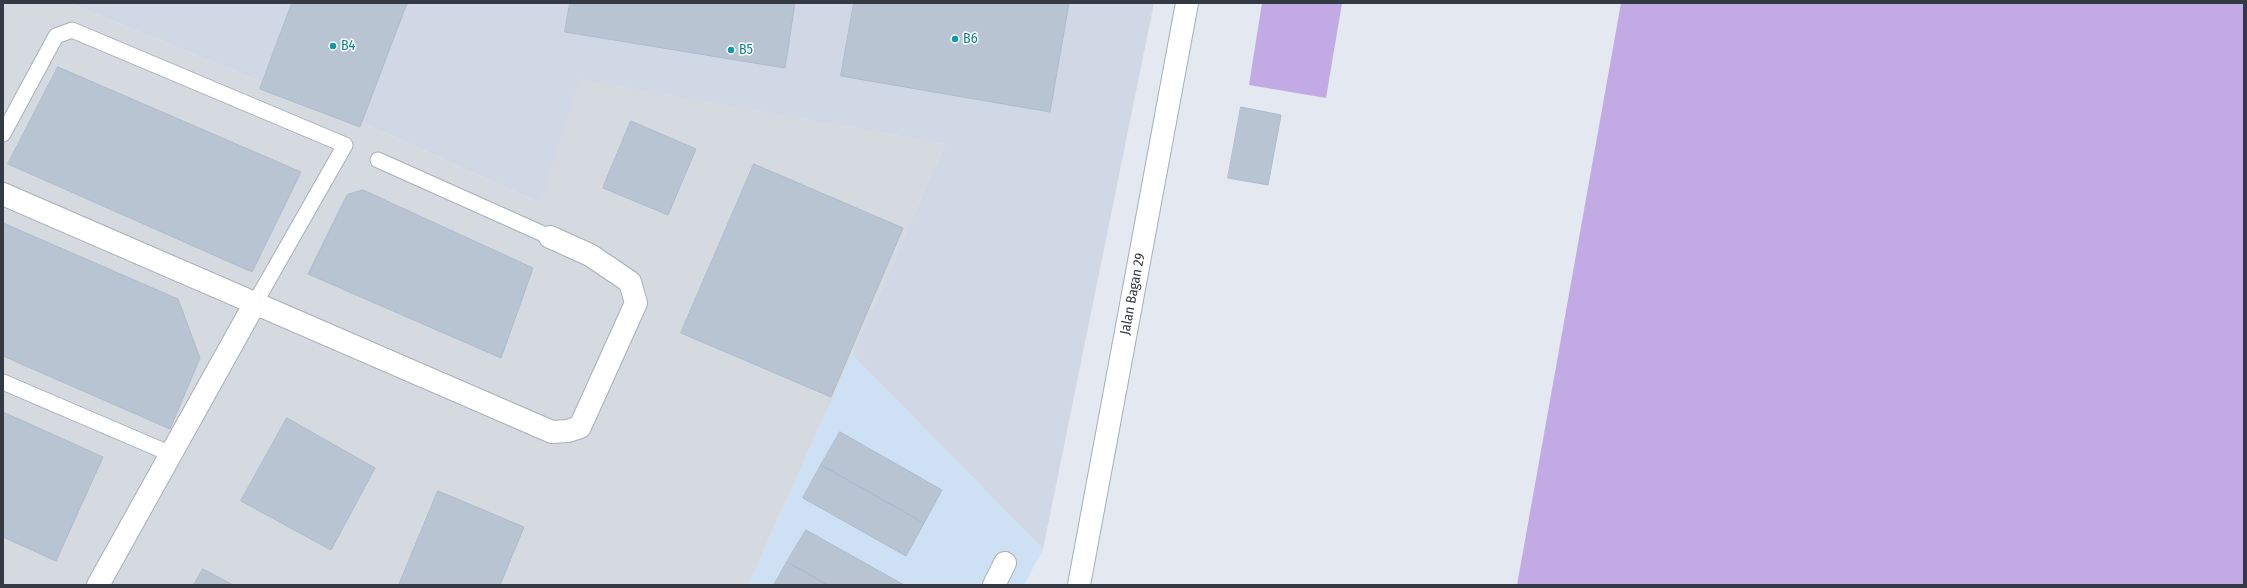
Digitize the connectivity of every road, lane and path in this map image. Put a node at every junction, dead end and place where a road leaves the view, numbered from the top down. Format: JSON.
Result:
{"nodes":[{"id":1,"x":1187,"y":3,"type":"edge"},
{"id":2,"x":3,"y":134,"type":"edge"},
{"id":3,"x":378,"y":160,"type":"dead end"},
{"id":4,"x":3,"y":194,"type":"edge"},
{"id":5,"x":550,"y":238,"type":"joint"},
{"id":6,"x":255,"y":303,"type":"junction"},
{"id":7,"x":3,"y":382,"type":"edge"},
{"id":8,"x":171,"y":454,"type":"junction"},
{"id":9,"x":1005,"y":564,"type":"dead end"},
{"id":10,"x":98,"y":585,"type":"edge"},
{"id":11,"x":994,"y":585,"type":"edge"},
{"id":12,"x":1079,"y":585,"type":"edge"}],
"edges":[{"from":1,"to":12,"type":"street","name":"Jalan Bagan 29"},
{"from":2,"to":6,"type":"lane"},
{"from":3,"to":5,"type":"lane"},
{"from":4,"to":6,"type":"street"},
{"from":5,"to":6,"type":"street"},
{"from":6,"to":8,"type":"street"},
{"from":7,"to":8,"type":"lane"},
{"from":8,"to":10,"type":"street"},
{"from":9,"to":11,"type":"street"}]}
